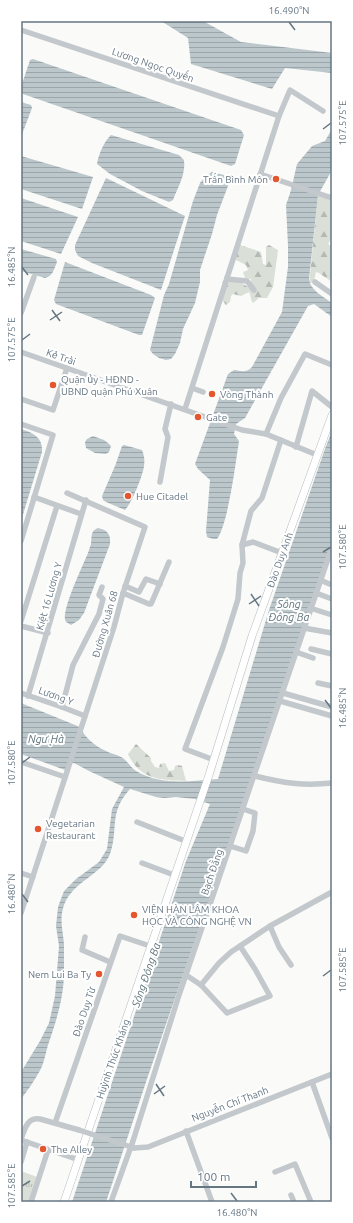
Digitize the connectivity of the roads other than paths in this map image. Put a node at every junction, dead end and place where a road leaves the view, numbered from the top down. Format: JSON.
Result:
{"nodes":[{"id":1,"x":21,"y":30,"type":"edge"},
{"id":2,"x":323,"y":111,"type":"dead end"},
{"id":3,"x":279,"y":116,"type":"junction"},
{"id":4,"x":260,"y":174,"type":"junction"},
{"id":5,"x":332,"y":198,"type":"edge"},
{"id":6,"x":34,"y":277,"type":"dead end"},
{"id":7,"x":227,"y":279,"type":"junction"},
{"id":8,"x":315,"y":282,"type":"dead end"},
{"id":9,"x":254,"y":290,"type":"dead end"},
{"id":10,"x":332,"y":294,"type":"edge"},
{"id":11,"x":21,"y":313,"type":"edge"},
{"id":12,"x":21,"y":352,"type":"edge"},
{"id":13,"x":332,"y":365,"type":"edge"},
{"id":14,"x":67,"y":368,"type":"junction"},
{"id":15,"x":192,"y":388,"type":"junction"},
{"id":16,"x":202,"y":392,"type":"dead end"},
{"id":17,"x":21,"y":399,"type":"edge"},
{"id":18,"x":171,"y":404,"type":"junction"},
{"id":19,"x":332,"y":407,"type":"edge"},
{"id":20,"x":185,"y":409,"type":"junction"},
{"id":21,"x":332,"y":415,"type":"edge"},
{"id":22,"x":21,"y":424,"type":"edge"},
{"id":23,"x":266,"y":434,"type":"junction"},
{"id":24,"x":280,"y":440,"type":"junction"},
{"id":25,"x":296,"y":447,"type":"junction"},
{"id":26,"x":317,"y":455,"type":"junction"},
{"id":27,"x":160,"y":482,"type":"dead end"},
{"id":28,"x":67,"y":493,"type":"dead end"},
{"id":29,"x":34,"y":497,"type":"junction"},
{"id":30,"x":86,"y":500,"type":"junction"},
{"id":31,"x":57,"y":506,"type":"junction"},
{"id":32,"x":81,"y":514,"type":"junction"},
{"id":33,"x":21,"y":540,"type":"edge"},
{"id":34,"x":242,"y":545,"type":"junction"},
{"id":35,"x":332,"y":547,"type":"edge"},
{"id":36,"x":282,"y":554,"type":"junction"},
{"id":37,"x":169,"y":562,"type":"dead end"},
{"id":38,"x":320,"y":580,"type":"junction"},
{"id":39,"x":160,"y":584,"type":"junction"},
{"id":40,"x":332,"y":585,"type":"edge"},
{"id":41,"x":125,"y":586,"type":"junction"},
{"id":42,"x":102,"y":587,"type":"dead end"},
{"id":43,"x":123,"y":593,"type":"junction"},
{"id":44,"x":316,"y":593,"type":"junction"},
{"id":45,"x":332,"y":599,"type":"edge"},
{"id":46,"x":310,"y":608,"type":"junction"},
{"id":47,"x":332,"y":615,"type":"edge"},
{"id":48,"x":21,"y":622,"type":"edge"},
{"id":49,"x":21,"y":626,"type":"edge"},
{"id":50,"x":304,"y":628,"type":"junction"},
{"id":51,"x":48,"y":633,"type":"junction"},
{"id":52,"x":332,"y":633,"type":"edge"},
{"id":53,"x":311,"y":649,"type":"dead end"},
{"id":54,"x":296,"y":652,"type":"junction"},
{"id":55,"x":332,"y":654,"type":"edge"},
{"id":56,"x":313,"y":658,"type":"dead end"},
{"id":57,"x":318,"y":682,"type":"dead end"},
{"id":58,"x":332,"y":686,"type":"edge"},
{"id":59,"x":21,"y":693,"type":"edge"},
{"id":60,"x":283,"y":693,"type":"junction"},
{"id":61,"x":28,"y":696,"type":"junction"},
{"id":62,"x":280,"y":701,"type":"junction"},
{"id":63,"x":62,"y":707,"type":"junction"},
{"id":64,"x":332,"y":707,"type":"edge"},
{"id":65,"x":85,"y":716,"type":"junction"},
{"id":66,"x":332,"y":716,"type":"edge"},
{"id":67,"x":214,"y":760,"type":"junction"},
{"id":68,"x":21,"y":762,"type":"edge"},
{"id":69,"x":66,"y":774,"type":"junction"},
{"id":70,"x":254,"y":776,"type":"junction"},
{"id":71,"x":332,"y":783,"type":"edge"},
{"id":72,"x":199,"y":802,"type":"joint"},
{"id":73,"x":243,"y":809,"type":"junction"},
{"id":74,"x":137,"y":822,"type":"dead end"},
{"id":75,"x":185,"y":841,"type":"junction"},
{"id":76,"x":230,"y":846,"type":"junction"},
{"id":77,"x":142,"y":864,"type":"dead end"},
{"id":78,"x":21,"y":873,"type":"edge"},
{"id":79,"x":174,"y":875,"type":"junction"},
{"id":80,"x":32,"y":877,"type":"junction"},
{"id":81,"x":332,"y":892,"type":"edge"},
{"id":82,"x":21,"y":913,"type":"edge"},
{"id":83,"x":270,"y":926,"type":"junction"},
{"id":84,"x":85,"y":937,"type":"dead end"},
{"id":85,"x":150,"y":946,"type":"junction"},
{"id":86,"x":240,"y":946,"type":"junction"},
{"id":87,"x":110,"y":962,"type":"junction"},
{"id":88,"x":291,"y":965,"type":"dead end"},
{"id":89,"x":186,"y":975,"type":"junction"},
{"id":90,"x":201,"y":984,"type":"junction"},
{"id":91,"x":332,"y":1074,"type":"edge"},
{"id":92,"x":312,"y":1082,"type":"junction"},
{"id":93,"x":55,"y":1123,"type":"junction"},
{"id":94,"x":186,"y":1131,"type":"junction"},
{"id":95,"x":332,"y":1138,"type":"edge"},
{"id":96,"x":23,"y":1141,"type":"edge"},
{"id":97,"x":48,"y":1150,"type":"junction"},
{"id":98,"x":79,"y":1160,"type":"junction"},
{"id":99,"x":21,"y":1162,"type":"edge"},
{"id":100,"x":275,"y":1172,"type":"dead end"},
{"id":101,"x":291,"y":1195,"type":"dead end"},
{"id":102,"x":32,"y":1202,"type":"edge"},
{"id":103,"x":64,"y":1202,"type":"edge"},
{"id":104,"x":111,"y":1202,"type":"edge"},
{"id":105,"x":212,"y":1202,"type":"edge"},
{"id":106,"x":294,"y":1202,"type":"edge"},
{"id":107,"x":311,"y":1202,"type":"edge"}],
"edges":[{"from":1,"to":3,"type":"street","name":"Lương Ngọc Quyến"},
{"from":2,"to":3,"type":"street"},
{"from":3,"to":4,"type":"street"},
{"from":4,"to":5,"type":"street"},
{"from":4,"to":7,"type":"street"},
{"from":6,"to":11,"type":"street"},
{"from":7,"to":9,"type":"street"},
{"from":7,"to":15,"type":"street"},
{"from":8,"to":10,"type":"street"},
{"from":12,"to":14,"type":"street","name":"Kẻ Trài"},
{"from":13,"to":23,"type":"street"},
{"from":14,"to":17,"type":"street"},
{"from":14,"to":18,"type":"street","name":"Kẻ Trài"},
{"from":15,"to":16,"type":"street"},
{"from":15,"to":20,"type":"street"},
{"from":18,"to":20,"type":"street","name":"Kẻ Trài"},
{"from":18,"to":27,"type":"street"},
{"from":19,"to":25,"type":"street"},
{"from":20,"to":23,"type":"street","name":"Kẻ Trài"},
{"from":21,"to":26,"type":"main road","name":"Đào Duy Anh"},
{"from":22,"to":29,"type":"street"},
{"from":23,"to":24,"type":"street"},
{"from":24,"to":25,"type":"street"},
{"from":24,"to":34,"type":"street"},
{"from":25,"to":26,"type":"street"},
{"from":26,"to":36,"type":"main road","name":"Đào Duy Anh"},
{"from":28,"to":30,"type":"street"},
{"from":29,"to":31,"type":"street"},
{"from":29,"to":33,"type":"street"},
{"from":30,"to":32,"type":"street","name":"Kiệt 16 Lương Y"},
{"from":30,"to":41,"type":"street","name":"Đường Xuân 68"},
{"from":31,"to":32,"type":"street"},
{"from":31,"to":48,"type":"street"},
{"from":32,"to":51,"type":"street","name":"Kiệt 16 Lương Y"},
{"from":34,"to":36,"type":"street"},
{"from":34,"to":67,"type":"street"},
{"from":35,"to":38,"type":"street","name":"Bạch Đằng"},
{"from":36,"to":67,"type":"main road","name":"Đào Duy Anh"},
{"from":37,"to":39,"type":"street"},
{"from":38,"to":40,"type":"street"},
{"from":38,"to":44,"type":"street","name":"Bạch Đằng"},
{"from":39,"to":41,"type":"street"},
{"from":39,"to":43,"type":"street"},
{"from":41,"to":43,"type":"street","name":"Đường Xuân 68"},
{"from":42,"to":63,"type":"street"},
{"from":43,"to":65,"type":"street","name":"Đường Xuân 68"},
{"from":44,"to":45,"type":"street"},
{"from":44,"to":46,"type":"street","name":"Bạch Đằng"},
{"from":46,"to":47,"type":"street"},
{"from":46,"to":50,"type":"street","name":"Bạch Đằng"},
{"from":49,"to":51,"type":"street"},
{"from":50,"to":52,"type":"street"},
{"from":50,"to":54,"type":"street","name":"Bạch Đằng"},
{"from":51,"to":61,"type":"street","name":"Kiệt 16 Lương Y"},
{"from":53,"to":55,"type":"street"},
{"from":54,"to":56,"type":"street"},
{"from":54,"to":60,"type":"street","name":"Bạch Đằng"},
{"from":57,"to":58,"type":"street"},
{"from":59,"to":61,"type":"street","name":"Lương Y"},
{"from":60,"to":62,"type":"street","name":"Bạch Đằng"},
{"from":60,"to":64,"type":"street"},
{"from":61,"to":63,"type":"street","name":"Lương Y"},
{"from":62,"to":66,"type":"street"},
{"from":62,"to":70,"type":"street","name":"Bạch Đằng"},
{"from":63,"to":65,"type":"street","name":"Lương Y"},
{"from":65,"to":69,"type":"street","name":"Đường Xuân 68"},
{"from":67,"to":72,"type":"main road","name":"Đào Duy Anh"},
{"from":68,"to":69,"type":"street"},
{"from":69,"to":80,"type":"street"},
{"from":70,"to":71,"type":"street"},
{"from":70,"to":73,"type":"street","name":"Bạch Đằng"},
{"from":72,"to":75,"type":"main road","name":"Huỳnh Thúc Kháng"},
{"from":73,"to":76,"type":"street","name":"Bạch Đằng"},
{"from":73,"to":76,"type":"street"},
{"from":74,"to":75,"type":"street"},
{"from":75,"to":79,"type":"main road","name":"Huỳnh Thúc Kháng"},
{"from":76,"to":89,"type":"street","name":"Bạch Đằng"},
{"from":77,"to":79,"type":"street"},
{"from":78,"to":80,"type":"street"},
{"from":79,"to":85,"type":"main road","name":"Huỳnh Thúc Kháng"},
{"from":80,"to":82,"type":"street"},
{"from":81,"to":83,"type":"street"},
{"from":83,"to":86,"type":"street"},
{"from":83,"to":88,"type":"street"},
{"from":84,"to":87,"type":"street"},
{"from":85,"to":87,"type":"street","name":"Đào Duy Từ"},
{"from":85,"to":98,"type":"main road","name":"Huỳnh Thúc Kháng"},
{"from":86,"to":90,"type":"street"},
{"from":86,"to":90,"type":"street"},
{"from":87,"to":93,"type":"street","name":"Đào Duy Từ"},
{"from":89,"to":90,"type":"street"},
{"from":89,"to":104,"type":"street","name":"Bạch Đằng"},
{"from":91,"to":92,"type":"street","name":"Nguyễn Chí Thanh"},
{"from":92,"to":94,"type":"street","name":"Nguyễn Chí Thanh"},
{"from":92,"to":95,"type":"street"},
{"from":93,"to":94,"type":"street","name":"Nguyễn Chí Thanh","bridge":true},
{"from":93,"to":96,"type":"street"},
{"from":94,"to":105,"type":"street"},
{"from":96,"to":97,"type":"street"},
{"from":96,"to":99,"type":"street"},
{"from":97,"to":98,"type":"street"},
{"from":97,"to":102,"type":"street"},
{"from":98,"to":103,"type":"main road","name":"Huỳnh Thúc Kháng"},
{"from":100,"to":107,"type":"street"},
{"from":101,"to":106,"type":"street"}]}
